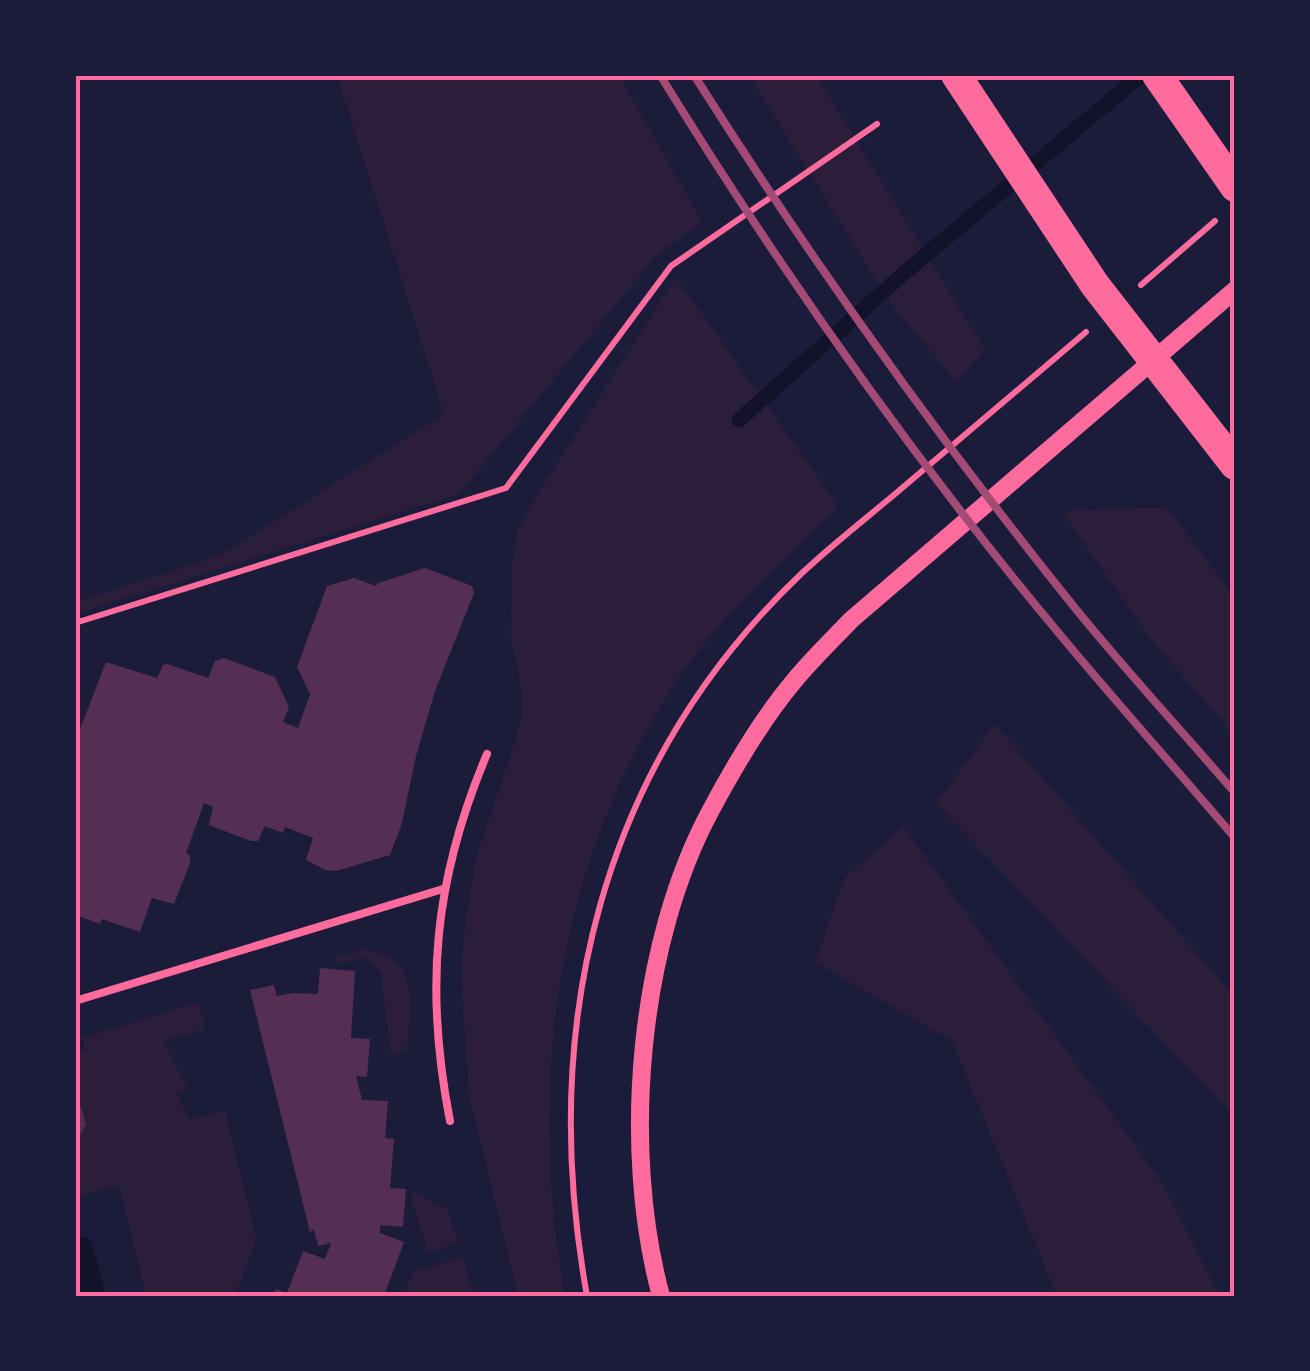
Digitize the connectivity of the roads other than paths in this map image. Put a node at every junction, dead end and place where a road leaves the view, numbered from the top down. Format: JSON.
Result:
{"nodes":[{"id":1,"x":956,"y":75,"type":"edge"},
{"id":2,"x":1157,"y":75,"type":"edge"},
{"id":3,"x":1231,"y":181,"type":"edge"},
{"id":4,"x":1235,"y":290,"type":"edge"},
{"id":5,"x":1235,"y":465,"type":"edge"},
{"id":6,"x":488,"y":754,"type":"dead end"},
{"id":7,"x":443,"y":890,"type":"junction"},
{"id":8,"x":75,"y":1001,"type":"edge"},
{"id":9,"x":450,"y":1121,"type":"dead end"},
{"id":10,"x":660,"y":1296,"type":"edge"}],
"edges":[{"from":1,"to":5,"type":"highway"},
{"from":2,"to":3,"type":"highway"},
{"from":4,"to":10,"type":"street"},
{"from":6,"to":7,"type":"lane"},
{"from":7,"to":8,"type":"lane"},
{"from":7,"to":9,"type":"lane"}]}
